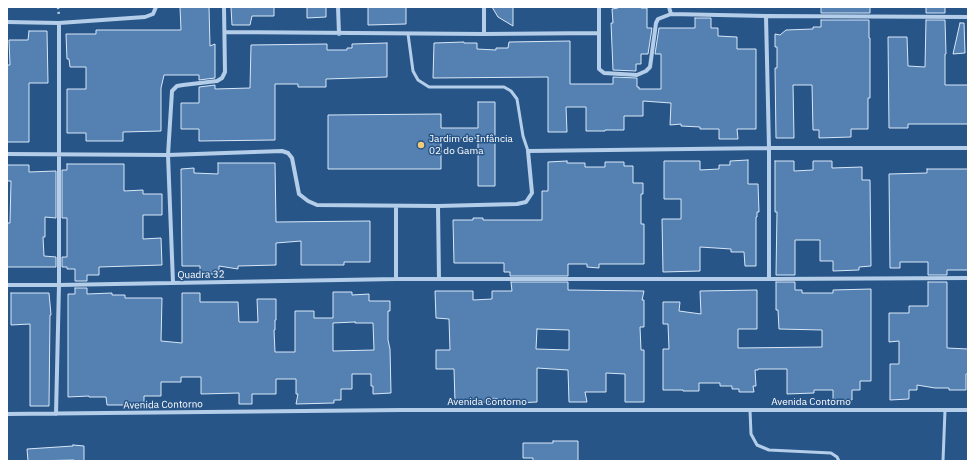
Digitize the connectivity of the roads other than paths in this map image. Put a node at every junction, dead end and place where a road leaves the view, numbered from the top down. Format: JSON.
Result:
{"nodes":[{"id":1,"x":156,"y":7,"type":"edge"},
{"id":2,"x":224,"y":7,"type":"edge"},
{"id":3,"x":338,"y":7,"type":"edge"},
{"id":4,"x":484,"y":7,"type":"edge"},
{"id":5,"x":599,"y":7,"type":"edge"},
{"id":6,"x":669,"y":7,"type":"edge"},
{"id":7,"x":671,"y":14,"type":"junction"},
{"id":8,"x":766,"y":16,"type":"junction"},
{"id":9,"x":968,"y":17,"type":"edge"},
{"id":10,"x":7,"y":22,"type":"edge"},
{"id":11,"x":59,"y":23,"type":"junction"},
{"id":12,"x":225,"y":32,"type":"junction"},
{"id":13,"x":600,"y":33,"type":"junction"},
{"id":14,"x":339,"y":34,"type":"junction"},
{"id":15,"x":408,"y":34,"type":"junction"},
{"id":16,"x":484,"y":34,"type":"junction"},
{"id":17,"x":769,"y":148,"type":"junction"},
{"id":18,"x":968,"y":148,"type":"edge"},
{"id":19,"x":528,"y":151,"type":"junction"},
{"id":20,"x":7,"y":154,"type":"edge"},
{"id":21,"x":60,"y":154,"type":"junction"},
{"id":22,"x":168,"y":154,"type":"junction"},
{"id":23,"x":396,"y":206,"type":"junction"},
{"id":24,"x":438,"y":206,"type":"junction"},
{"id":25,"x":968,"y":278,"type":"edge"},
{"id":26,"x":396,"y":279,"type":"junction"},
{"id":27,"x":438,"y":279,"type":"junction"},
{"id":28,"x":769,"y":279,"type":"junction"},
{"id":29,"x":174,"y":283,"type":"junction"},
{"id":30,"x":7,"y":285,"type":"edge"},
{"id":31,"x":59,"y":286,"type":"junction"},
{"id":32,"x":750,"y":410,"type":"junction"},
{"id":33,"x":945,"y":410,"type":"junction"},
{"id":34,"x":968,"y":410,"type":"edge"},
{"id":35,"x":7,"y":414,"type":"edge"},
{"id":36,"x":56,"y":414,"type":"junction"},
{"id":37,"x":839,"y":461,"type":"edge"},
{"id":38,"x":944,"y":461,"type":"edge"}],
"edges":[{"from":1,"to":11,"type":"street"},
{"from":2,"to":12,"type":"street"},
{"from":3,"to":14,"type":"street"},
{"from":4,"to":16,"type":"street"},
{"from":5,"to":13,"type":"street"},
{"from":6,"to":7,"type":"street"},
{"from":7,"to":8,"type":"street"},
{"from":7,"to":13,"type":"street"},
{"from":8,"to":9,"type":"street"},
{"from":8,"to":17,"type":"street"},
{"from":10,"to":11,"type":"street"},
{"from":11,"to":21,"type":"street"},
{"from":12,"to":14,"type":"street"},
{"from":12,"to":22,"type":"street"},
{"from":13,"to":16,"type":"street"},
{"from":14,"to":15,"type":"street"},
{"from":15,"to":16,"type":"street"},
{"from":15,"to":19,"type":"lane"},
{"from":17,"to":18,"type":"street"},
{"from":17,"to":19,"type":"street"},
{"from":17,"to":28,"type":"street"},
{"from":19,"to":24,"type":"street"},
{"from":20,"to":21,"type":"street"},
{"from":21,"to":22,"type":"street"},
{"from":21,"to":31,"type":"street"},
{"from":22,"to":23,"type":"street"},
{"from":22,"to":29,"type":"street"},
{"from":23,"to":24,"type":"street"},
{"from":23,"to":26,"type":"street"},
{"from":24,"to":27,"type":"street"},
{"from":25,"to":28,"type":"street","name":"Quadra 32"},
{"from":26,"to":27,"type":"street","name":"Quadra 32"},
{"from":26,"to":29,"type":"street","name":"Quadra 32"},
{"from":27,"to":28,"type":"street","name":"Quadra 32"},
{"from":29,"to":31,"type":"street","name":"Quadra 32"},
{"from":30,"to":31,"type":"street","name":"Quadra 32"},
{"from":31,"to":36,"type":"street"},
{"from":32,"to":33,"type":"street","name":"Avenida Contorno"},
{"from":32,"to":36,"type":"street","name":"Avenida Contorno"},
{"from":32,"to":37,"type":"lane"},
{"from":33,"to":34,"type":"street","name":"Avenida Contorno"},
{"from":33,"to":38,"type":"lane"},
{"from":35,"to":36,"type":"street","name":"Avenida Contorno"}]}
